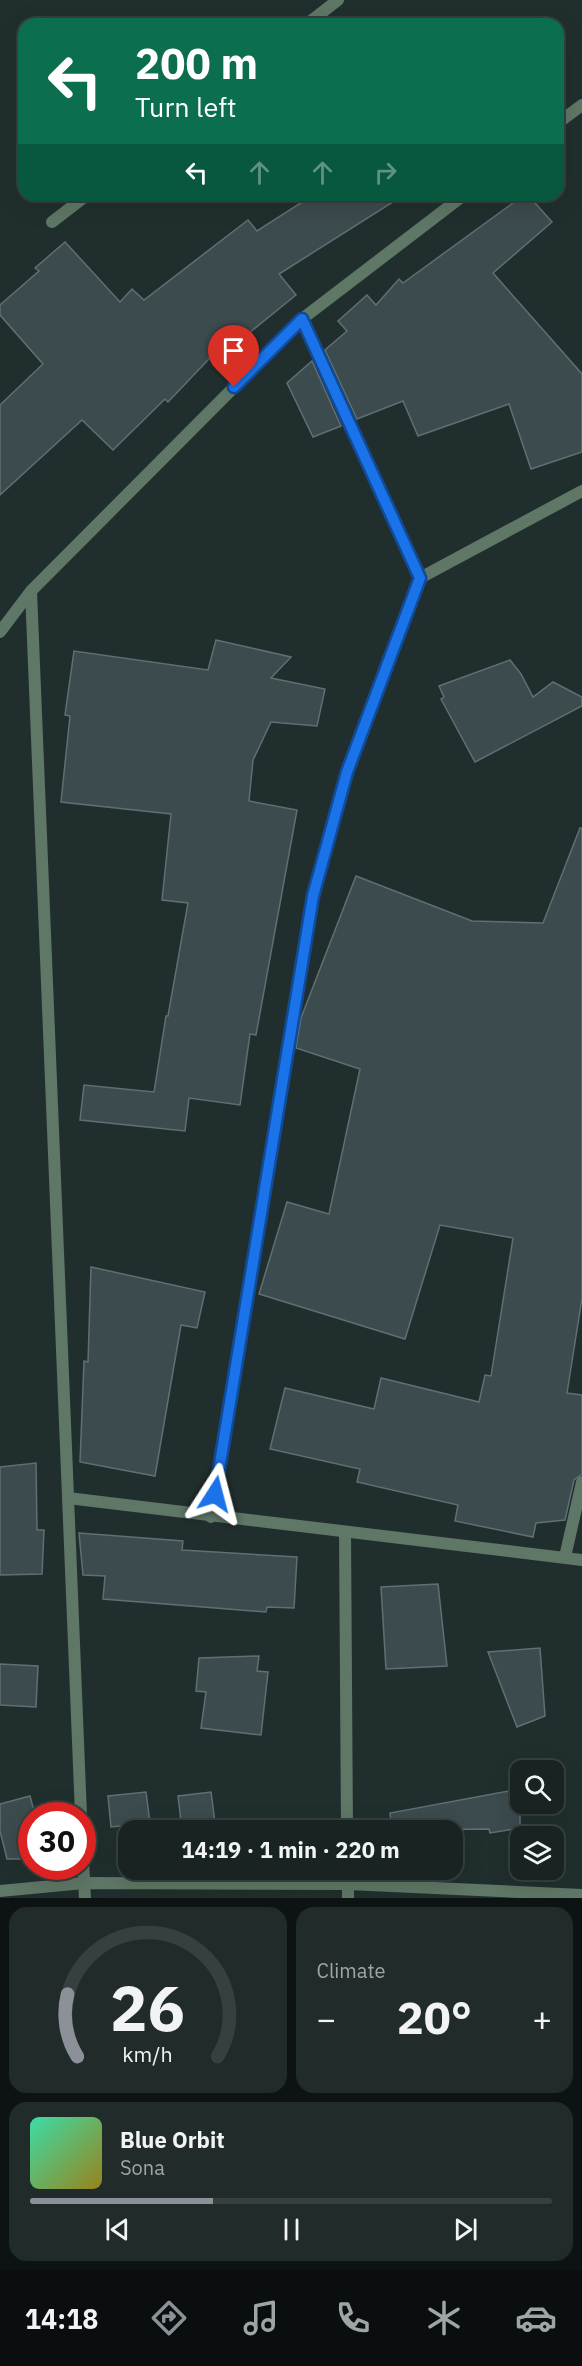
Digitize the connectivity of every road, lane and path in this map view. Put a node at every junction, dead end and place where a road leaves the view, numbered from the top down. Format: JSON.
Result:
{"nodes":[{"id":1,"x":338,"y":0,"type":"edge"},
{"id":2,"x":315,"y":18,"type":"edge"},
{"id":3,"x":582,"y":105,"type":"edge"},
{"id":4,"x":564,"y":118,"type":"edge"},
{"id":5,"x":79,"y":201,"type":"edge"},
{"id":6,"x":456,"y":201,"type":"edge"},
{"id":7,"x":52,"y":222,"type":"dead end"},
{"id":8,"x":302,"y":319,"type":"junction"},
{"id":9,"x":582,"y":491,"type":"edge"},
{"id":10,"x":420,"y":578,"type":"junction"},
{"id":11,"x":31,"y":591,"type":"junction"},
{"id":12,"x":0,"y":632,"type":"edge"},
{"id":13,"x":582,"y":1482,"type":"edge"},
{"id":14,"x":68,"y":1498,"type":"junction"},
{"id":15,"x":212,"y":1517,"type":"junction"},
{"id":16,"x":345,"y":1532,"type":"junction"},
{"id":17,"x":565,"y":1557,"type":"junction"},
{"id":18,"x":582,"y":1560,"type":"edge"},
{"id":19,"x":80,"y":1802,"type":"edge"},
{"id":20,"x":347,"y":1820,"type":"edge"},
{"id":21,"x":84,"y":1880,"type":"edge"},
{"id":22,"x":348,"y":1880,"type":"edge"},
{"id":23,"x":84,"y":1883,"type":"junction"},
{"id":24,"x":348,"y":1884,"type":"junction"},
{"id":25,"x":0,"y":1891,"type":"edge"},
{"id":26,"x":582,"y":1895,"type":"edge"},
{"id":27,"x":85,"y":1898,"type":"edge"},
{"id":28,"x":348,"y":1898,"type":"edge"}],
"edges":[{"from":1,"to":2,"type":"street"},
{"from":3,"to":4,"type":"street"},
{"from":5,"to":7,"type":"street"},
{"from":6,"to":8,"type":"street"},
{"from":8,"to":10,"type":"street"},
{"from":8,"to":11,"type":"street"},
{"from":9,"to":10,"type":"street"},
{"from":10,"to":15,"type":"street"},
{"from":11,"to":12,"type":"street"},
{"from":11,"to":14,"type":"street"},
{"from":13,"to":17,"type":"street"},
{"from":14,"to":15,"type":"street"},
{"from":14,"to":19,"type":"street"},
{"from":15,"to":16,"type":"street"},
{"from":16,"to":17,"type":"street"},
{"from":16,"to":20,"type":"street"},
{"from":17,"to":18,"type":"street"},
{"from":21,"to":23,"type":"street"},
{"from":22,"to":24,"type":"street"},
{"from":23,"to":24,"type":"street"},
{"from":23,"to":25,"type":"street"},
{"from":23,"to":27,"type":"street"},
{"from":24,"to":26,"type":"street"},
{"from":24,"to":28,"type":"street"}]}
